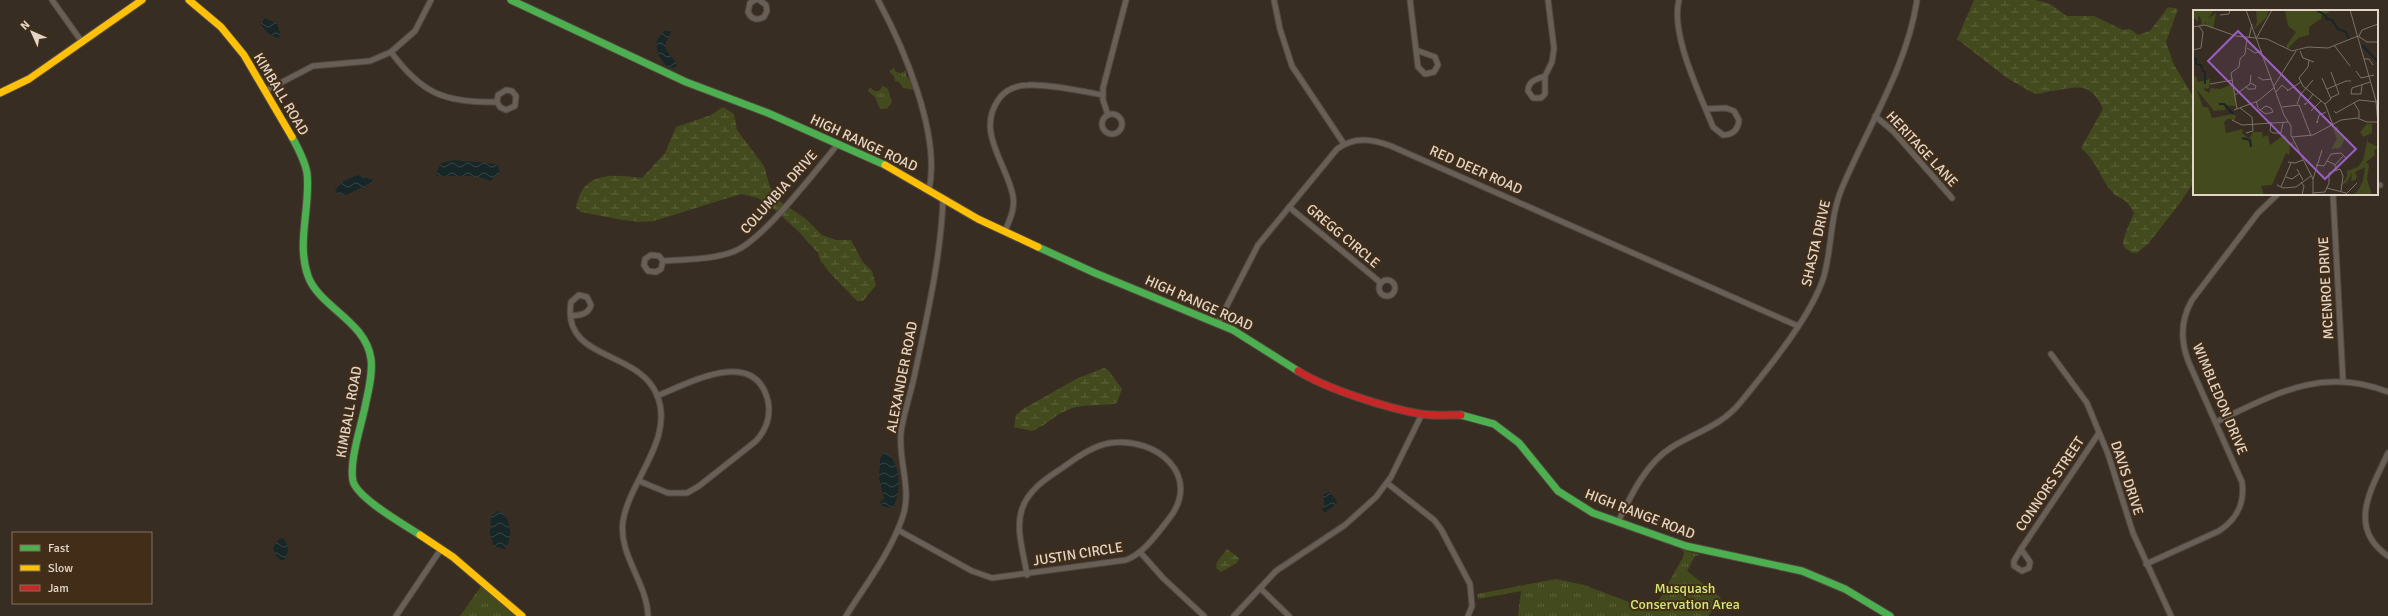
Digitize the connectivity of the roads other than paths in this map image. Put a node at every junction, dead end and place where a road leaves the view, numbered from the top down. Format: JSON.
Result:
{"nodes":[{"id":1,"x":52,"y":0,"type":"edge"},
{"id":2,"x":142,"y":0,"type":"edge"},
{"id":3,"x":189,"y":0,"type":"edge"},
{"id":4,"x":431,"y":0,"type":"edge"},
{"id":5,"x":511,"y":0,"type":"edge"},
{"id":6,"x":755,"y":0,"type":"edge"},
{"id":7,"x":878,"y":0,"type":"edge"},
{"id":8,"x":1126,"y":0,"type":"edge"},
{"id":9,"x":1274,"y":0,"type":"edge"},
{"id":10,"x":1410,"y":0,"type":"edge"},
{"id":11,"x":1548,"y":0,"type":"edge"},
{"id":12,"x":1679,"y":0,"type":"edge"},
{"id":13,"x":1917,"y":0,"type":"edge"},
{"id":14,"x":763,"y":1,"type":"edge"},
{"id":15,"x":82,"y":42,"type":"junction"},
{"id":16,"x":1416,"y":50,"type":"junction"},
{"id":17,"x":392,"y":52,"type":"junction"},
{"id":18,"x":1545,"y":76,"type":"junction"},
{"id":19,"x":265,"y":91,"type":"junction"},
{"id":20,"x":0,"y":93,"type":"edge"},
{"id":21,"x":1103,"y":94,"type":"junction"},
{"id":22,"x":497,"y":102,"type":"dead end"},
{"id":23,"x":1706,"y":109,"type":"junction"},
{"id":24,"x":1108,"y":115,"type":"dead end"},
{"id":25,"x":1875,"y":116,"type":"junction"},
{"id":26,"x":838,"y":144,"type":"junction"},
{"id":27,"x":1344,"y":144,"type":"junction"},
{"id":28,"x":929,"y":190,"type":"junction"},
{"id":29,"x":2277,"y":195,"type":"edge"},
{"id":30,"x":2333,"y":195,"type":"edge"},
{"id":31,"x":1952,"y":198,"type":"dead end"},
{"id":32,"x":943,"y":199,"type":"junction"},
{"id":33,"x":1289,"y":207,"type":"junction"},
{"id":34,"x":1005,"y":231,"type":"junction"},
{"id":35,"x":663,"y":261,"type":"dead end"},
{"id":36,"x":1380,"y":283,"type":"dead end"},
{"id":37,"x":571,"y":316,"type":"junction"},
{"id":38,"x":1218,"y":323,"type":"junction"},
{"id":39,"x":1798,"y":326,"type":"junction"},
{"id":40,"x":2051,"y":354,"type":"dead end"},
{"id":41,"x":2343,"y":381,"type":"junction"},
{"id":42,"x":2388,"y":392,"type":"edge"},
{"id":43,"x":657,"y":396,"type":"junction"},
{"id":44,"x":1422,"y":414,"type":"junction"},
{"id":45,"x":2216,"y":422,"type":"junction"},
{"id":46,"x":2099,"y":434,"type":"junction"},
{"id":47,"x":2388,"y":453,"type":"edge"},
{"id":48,"x":639,"y":481,"type":"junction"},
{"id":49,"x":1387,"y":483,"type":"junction"},
{"id":50,"x":1618,"y":522,"type":"junction"},
{"id":51,"x":898,"y":530,"type":"junction"},
{"id":52,"x":442,"y":549,"type":"junction"},
{"id":53,"x":2021,"y":549,"type":"dead end"},
{"id":54,"x":1140,"y":552,"type":"junction"},
{"id":55,"x":2388,"y":556,"type":"edge"},
{"id":56,"x":2146,"y":564,"type":"junction"},
{"id":57,"x":1027,"y":575,"type":"junction"},
{"id":58,"x":1260,"y":588,"type":"junction"},
{"id":59,"x":396,"y":616,"type":"edge"},
{"id":60,"x":522,"y":616,"type":"edge"},
{"id":61,"x":648,"y":616,"type":"edge"},
{"id":62,"x":846,"y":616,"type":"edge"},
{"id":63,"x":1204,"y":616,"type":"edge"},
{"id":64,"x":1234,"y":616,"type":"edge"},
{"id":65,"x":1289,"y":616,"type":"edge"},
{"id":66,"x":1468,"y":616,"type":"edge"},
{"id":67,"x":1890,"y":616,"type":"edge"},
{"id":68,"x":2171,"y":616,"type":"edge"}],
"edges":[{"from":1,"to":15,"type":"street"},
{"from":2,"to":15,"type":"street"},
{"from":3,"to":19,"type":"street","name":"KIMBALL ROAD"},
{"from":4,"to":17,"type":"street"},
{"from":5,"to":26,"type":"street","name":"HIGH RANGE ROAD"},
{"from":6,"to":14,"type":"street"},
{"from":7,"to":28,"type":"street"},
{"from":8,"to":21,"type":"street"},
{"from":9,"to":27,"type":"street"},
{"from":10,"to":16,"type":"street"},
{"from":11,"to":18,"type":"street"},
{"from":12,"to":23,"type":"street"},
{"from":13,"to":25,"type":"street","name":"SHASTA DRIVE"},
{"from":15,"to":20,"type":"street"},
{"from":16,"to":16,"type":"street"},
{"from":17,"to":19,"type":"street"},
{"from":17,"to":22,"type":"street"},
{"from":18,"to":18,"type":"street"},
{"from":19,"to":52,"type":"street","name":"KIMBALL ROAD"},
{"from":21,"to":24,"type":"street"},
{"from":21,"to":34,"type":"street"},
{"from":23,"to":23,"type":"street"},
{"from":25,"to":31,"type":"street","name":"HERITAGE LANE"},
{"from":25,"to":39,"type":"street","name":"SHASTA DRIVE"},
{"from":26,"to":28,"type":"street","name":"HIGH RANGE ROAD"},
{"from":26,"to":35,"type":"street","name":"COLUMBIA DRIVE"},
{"from":27,"to":33,"type":"street","name":"RED DEER ROAD"},
{"from":27,"to":39,"type":"street","name":"RED DEER ROAD"},
{"from":28,"to":32,"type":"street","name":"HIGH RANGE ROAD"},
{"from":29,"to":45,"type":"street","name":"WIMBLEDON DRIVE"},
{"from":30,"to":41,"type":"street","name":"MCENROE DRIVE"},
{"from":32,"to":34,"type":"street","name":"HIGH RANGE ROAD"},
{"from":32,"to":51,"type":"street","name":"ALEXANDER ROAD"},
{"from":33,"to":36,"type":"street","name":"GREGG CIRCLE"},
{"from":33,"to":38,"type":"street","name":"RED DEER ROAD"},
{"from":34,"to":38,"type":"street","name":"HIGH RANGE ROAD"},
{"from":37,"to":37,"type":"street"},
{"from":37,"to":43,"type":"street"},
{"from":38,"to":44,"type":"street","name":"HIGH RANGE ROAD"},
{"from":39,"to":50,"type":"street","name":"SHASTA DRIVE"},
{"from":40,"to":46,"type":"street","name":"DAVIS DRIVE"},
{"from":41,"to":42,"type":"street"},
{"from":41,"to":45,"type":"street"},
{"from":43,"to":48,"type":"street"},
{"from":43,"to":48,"type":"street"},
{"from":44,"to":49,"type":"street"},
{"from":44,"to":50,"type":"street","name":"HIGH RANGE ROAD"},
{"from":45,"to":56,"type":"street","name":"WIMBLEDON DRIVE"},
{"from":46,"to":53,"type":"street","name":"CONNORS STREET"},
{"from":46,"to":56,"type":"street","name":"DAVIS DRIVE"},
{"from":47,"to":55,"type":"street"},
{"from":48,"to":61,"type":"street"},
{"from":49,"to":58,"type":"street"},
{"from":49,"to":66,"type":"street"},
{"from":50,"to":67,"type":"street","name":"HIGH RANGE ROAD"},
{"from":51,"to":57,"type":"street","name":"JUSTIN CIRCLE"},
{"from":51,"to":62,"type":"street","name":"ALEXANDER ROAD"},
{"from":52,"to":59,"type":"street"},
{"from":52,"to":60,"type":"street","name":"KIMBALL ROAD"},
{"from":54,"to":57,"type":"street","name":"JUSTIN CIRCLE"},
{"from":54,"to":57,"type":"street","name":"JUSTIN CIRCLE"},
{"from":54,"to":63,"type":"street"},
{"from":56,"to":68,"type":"street","name":"DAVIS DRIVE"},
{"from":58,"to":64,"type":"street"},
{"from":58,"to":65,"type":"street"}]}
